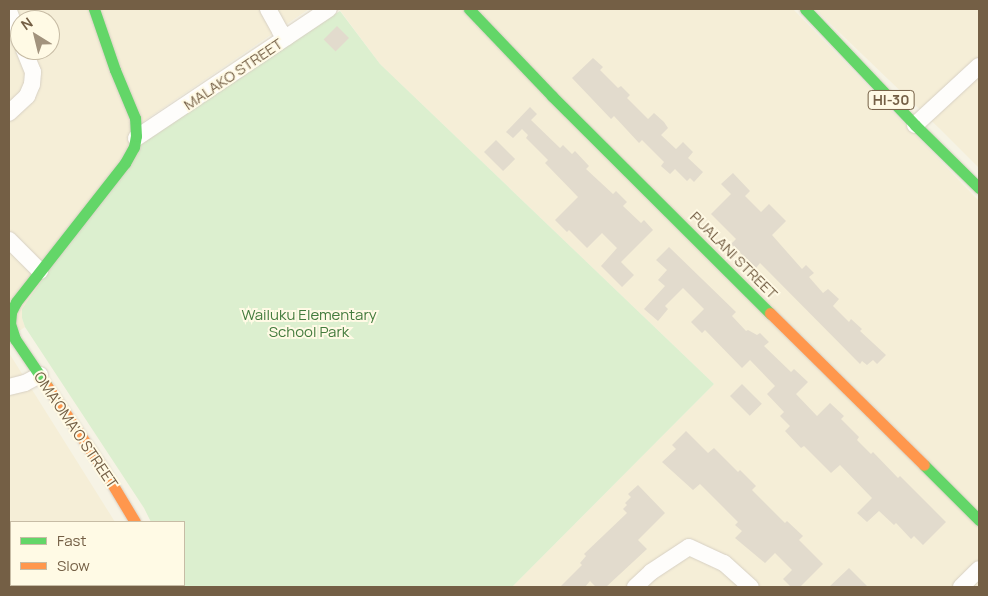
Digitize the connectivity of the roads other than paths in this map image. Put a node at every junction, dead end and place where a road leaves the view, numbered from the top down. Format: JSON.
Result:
{"nodes":[{"id":1,"x":94,"y":9,"type":"edge"},
{"id":2,"x":268,"y":9,"type":"edge"},
{"id":3,"x":329,"y":9,"type":"edge"},
{"id":4,"x":469,"y":9,"type":"edge"},
{"id":5,"x":805,"y":9,"type":"edge"},
{"id":6,"x":287,"y":37,"type":"junction"},
{"id":7,"x":28,"y":60,"type":"edge"},
{"id":8,"x":979,"y":66,"type":"edge"},
{"id":9,"x":9,"y":113,"type":"edge"},
{"id":10,"x":915,"y":125,"type":"junction"},
{"id":11,"x":136,"y":138,"type":"junction"},
{"id":12,"x":979,"y":188,"type":"edge"},
{"id":13,"x":9,"y":240,"type":"edge"},
{"id":14,"x":40,"y":272,"type":"junction"},
{"id":15,"x":40,"y":375,"type":"junction"},
{"id":16,"x":9,"y":387,"type":"edge"},
{"id":17,"x":979,"y":520,"type":"edge"},
{"id":18,"x":134,"y":521,"type":"edge"},
{"id":19,"x":979,"y":569,"type":"edge"},
{"id":20,"x":635,"y":587,"type":"edge"},
{"id":21,"x":751,"y":587,"type":"edge"},
{"id":22,"x":961,"y":587,"type":"edge"}],
"edges":[{"from":1,"to":11,"type":"street"},
{"from":2,"to":6,"type":"street"},
{"from":3,"to":6,"type":"street","name":"MALAKO STREET"},
{"from":4,"to":17,"type":"street","name":"PUALANI STREET"},
{"from":5,"to":10,"type":"street","number":"HI-30"},
{"from":6,"to":11,"type":"street","name":"MALAKO STREET"},
{"from":7,"to":9,"type":"street"},
{"from":8,"to":10,"type":"street"},
{"from":10,"to":12,"type":"street","number":"HI-30"},
{"from":11,"to":14,"type":"street"},
{"from":13,"to":14,"type":"street"},
{"from":14,"to":15,"type":"street","name":"OMA'OMA'O STREET"},
{"from":15,"to":16,"type":"street"},
{"from":15,"to":18,"type":"street","name":"OMA'OMA'O STREET"},
{"from":19,"to":22,"type":"street"},
{"from":20,"to":21,"type":"street"}]}
